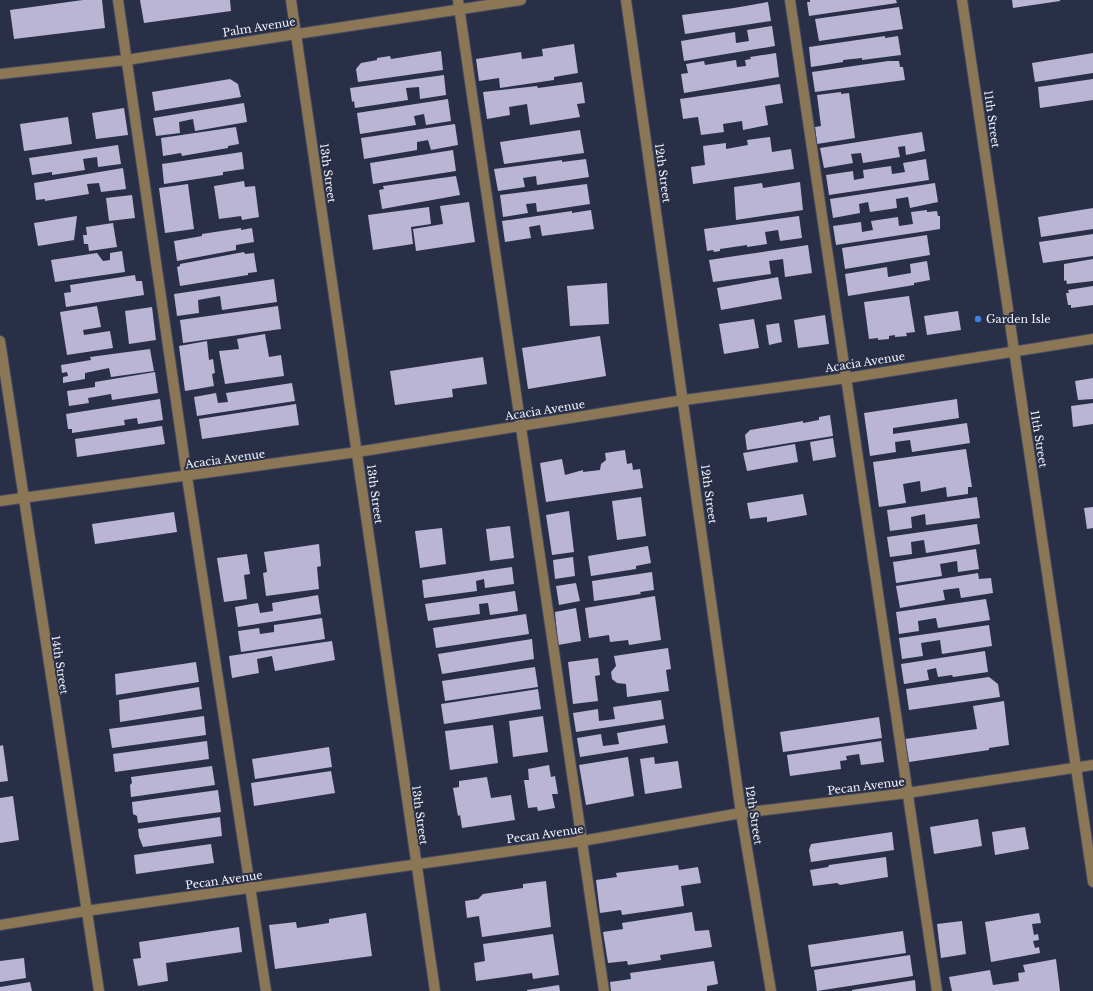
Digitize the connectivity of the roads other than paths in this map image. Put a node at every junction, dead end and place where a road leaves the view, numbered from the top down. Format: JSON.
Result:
{"nodes":[{"id":1,"x":118,"y":0,"type":"edge"},
{"id":2,"x":291,"y":0,"type":"edge"},
{"id":3,"x":521,"y":0,"type":"edge"},
{"id":4,"x":626,"y":0,"type":"edge"},
{"id":5,"x":790,"y":0,"type":"edge"},
{"id":6,"x":962,"y":0,"type":"edge"},
{"id":7,"x":458,"y":5,"type":"edge"},
{"id":8,"x":296,"y":33,"type":"junction"},
{"id":9,"x":126,"y":60,"type":"junction"},
{"id":10,"x":0,"y":74,"type":"edge"},
{"id":11,"x":1093,"y":339,"type":"edge"},
{"id":12,"x":0,"y":342,"type":"edge"},
{"id":13,"x":1013,"y":351,"type":"junction"},
{"id":14,"x":847,"y":378,"type":"junction"},
{"id":15,"x":684,"y":400,"type":"junction"},
{"id":16,"x":520,"y":426,"type":"junction"},
{"id":17,"x":357,"y":452,"type":"junction"},
{"id":18,"x":187,"y":477,"type":"junction"},
{"id":19,"x":23,"y":499,"type":"junction"},
{"id":20,"x":0,"y":501,"type":"edge"},
{"id":21,"x":1093,"y":765,"type":"edge"},
{"id":22,"x":1077,"y":767,"type":"junction"},
{"id":23,"x":907,"y":793,"type":"junction"},
{"id":24,"x":741,"y":813,"type":"junction"},
{"id":25,"x":582,"y":841,"type":"junction"},
{"id":26,"x":415,"y":864,"type":"junction"},
{"id":27,"x":1093,"y":882,"type":"edge"},
{"id":28,"x":250,"y":889,"type":"junction"},
{"id":29,"x":86,"y":911,"type":"junction"},
{"id":30,"x":0,"y":925,"type":"edge"},
{"id":31,"x":99,"y":991,"type":"edge"},
{"id":32,"x":266,"y":991,"type":"edge"},
{"id":33,"x":435,"y":991,"type":"edge"},
{"id":34,"x":604,"y":991,"type":"edge"},
{"id":35,"x":771,"y":991,"type":"edge"},
{"id":36,"x":937,"y":991,"type":"edge"}],
"edges":[{"from":1,"to":9,"type":"street"},
{"from":2,"to":8,"type":"street","name":"13th Street"},
{"from":3,"to":7,"type":"street","name":"Palm Avenue"},
{"from":4,"to":15,"type":"street","name":"12th Street"},
{"from":5,"to":14,"type":"street"},
{"from":6,"to":13,"type":"street","name":"11th Street"},
{"from":7,"to":8,"type":"street","name":"Palm Avenue"},
{"from":7,"to":16,"type":"street"},
{"from":8,"to":9,"type":"street","name":"Palm Avenue"},
{"from":8,"to":17,"type":"street","name":"13th Street"},
{"from":9,"to":10,"type":"street","name":"Palm Avenue"},
{"from":9,"to":18,"type":"street"},
{"from":11,"to":13,"type":"street","name":"Acacia Avenue"},
{"from":12,"to":19,"type":"street","name":"14th Street"},
{"from":13,"to":14,"type":"street","name":"Acacia Avenue"},
{"from":13,"to":22,"type":"street","name":"11th Street"},
{"from":14,"to":15,"type":"street","name":"Acacia Avenue"},
{"from":14,"to":23,"type":"street"},
{"from":15,"to":16,"type":"street","name":"Acacia Avenue"},
{"from":15,"to":24,"type":"street","name":"12th Street"},
{"from":16,"to":17,"type":"street","name":"Acacia Avenue"},
{"from":16,"to":25,"type":"street"},
{"from":17,"to":18,"type":"street","name":"Acacia Avenue"},
{"from":17,"to":26,"type":"street","name":"13th Street"},
{"from":18,"to":19,"type":"street","name":"Acacia Avenue"},
{"from":18,"to":28,"type":"street"},
{"from":19,"to":20,"type":"street","name":"Acacia Avenue"},
{"from":19,"to":29,"type":"street","name":"14th Street"},
{"from":21,"to":22,"type":"street","name":"Pecan Avenue"},
{"from":22,"to":23,"type":"street","name":"Pecan Avenue"},
{"from":22,"to":27,"type":"street","name":"11th Street"},
{"from":23,"to":24,"type":"street","name":"Pecan Avenue"},
{"from":23,"to":36,"type":"street"},
{"from":24,"to":25,"type":"street","name":"Pecan Avenue"},
{"from":24,"to":35,"type":"street","name":"12th Street"},
{"from":25,"to":26,"type":"street","name":"Pecan Avenue"},
{"from":25,"to":34,"type":"street"},
{"from":26,"to":28,"type":"street","name":"Pecan Avenue"},
{"from":26,"to":33,"type":"street","name":"13th Street"},
{"from":28,"to":29,"type":"street","name":"Pecan Avenue"},
{"from":28,"to":32,"type":"street"},
{"from":29,"to":30,"type":"street","name":"Pecan Avenue"},
{"from":29,"to":31,"type":"street","name":"14th Street"}]}
